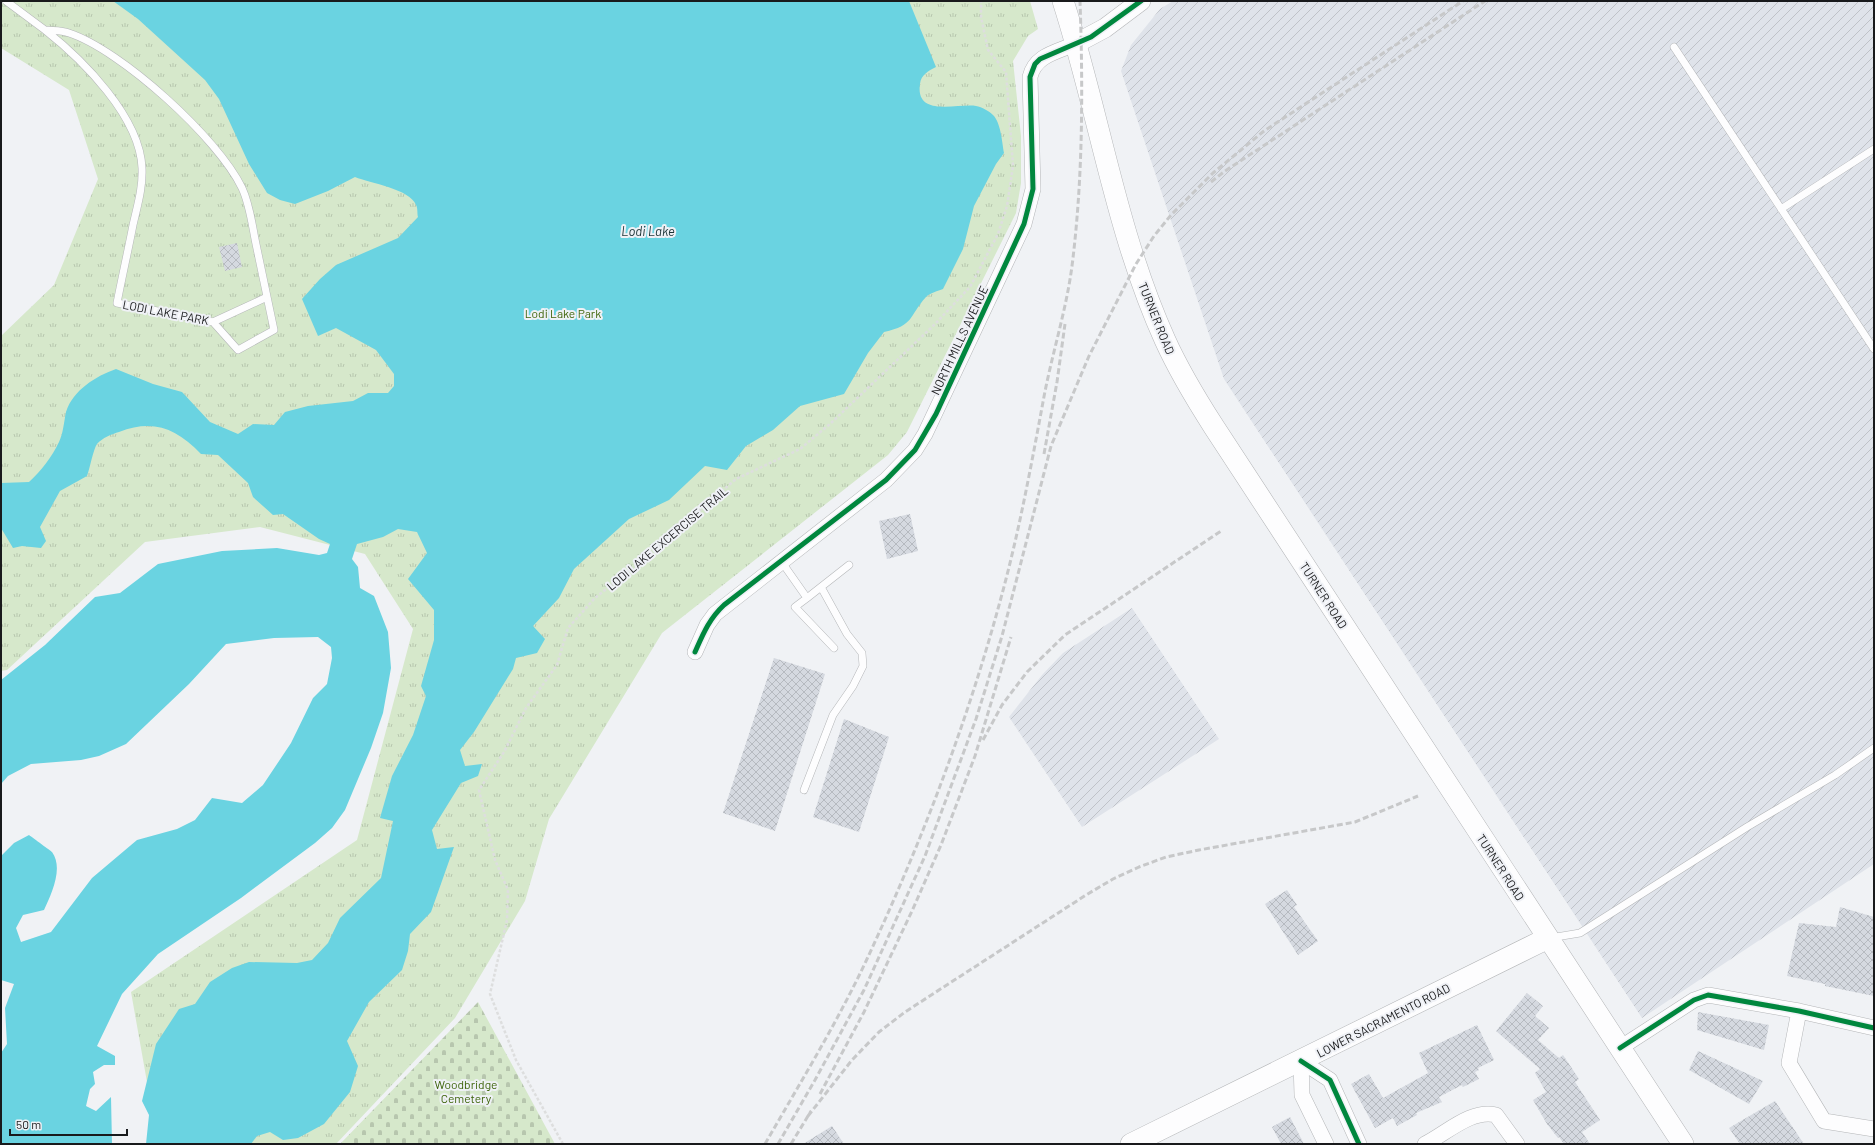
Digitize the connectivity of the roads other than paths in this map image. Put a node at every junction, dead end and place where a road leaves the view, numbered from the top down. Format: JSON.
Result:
{"nodes":[{"id":1,"x":6,"y":1,"type":"edge"},
{"id":2,"x":1063,"y":1,"type":"edge"},
{"id":3,"x":1141,"y":1,"type":"edge"},
{"id":4,"x":45,"y":30,"type":"junction"},
{"id":5,"x":1076,"y":44,"type":"junction"},
{"id":6,"x":1674,"y":48,"type":"dead end"},
{"id":7,"x":1874,"y":149,"type":"edge"},
{"id":8,"x":1781,"y":209,"type":"junction"},
{"id":9,"x":267,"y":297,"type":"junction"},
{"id":10,"x":213,"y":322,"type":"junction"},
{"id":11,"x":1874,"y":349,"type":"edge"},
{"id":12,"x":781,"y":561,"type":"junction"},
{"id":13,"x":849,"y":565,"type":"dead end"},
{"id":14,"x":821,"y":587,"type":"junction"},
{"id":15,"x":807,"y":598,"type":"junction"},
{"id":16,"x":834,"y":648,"type":"dead end"},
{"id":17,"x":695,"y":652,"type":"dead end"},
{"id":18,"x":1874,"y":748,"type":"edge"},
{"id":19,"x":804,"y":790,"type":"dead end"},
{"id":20,"x":1548,"y":938,"type":"junction"},
{"id":21,"x":1799,"y":1011,"type":"junction"},
{"id":22,"x":1874,"y":1028,"type":"edge"},
{"id":23,"x":1620,"y":1048,"type":"junction"},
{"id":24,"x":1302,"y":1061,"type":"junction"},
{"id":25,"x":1874,"y":1129,"type":"edge"},
{"id":26,"x":1131,"y":1144,"type":"edge"},
{"id":27,"x":1326,"y":1144,"type":"edge"},
{"id":28,"x":1359,"y":1144,"type":"edge"},
{"id":29,"x":1426,"y":1144,"type":"edge"},
{"id":30,"x":1517,"y":1144,"type":"edge"},
{"id":31,"x":1683,"y":1144,"type":"edge"}],
"edges":[{"from":1,"to":4,"type":"lane","name":"LODI LAKE PARK"},
{"from":2,"to":5,"type":"main road","name":"TURNER ROAD"},
{"from":3,"to":5,"type":"street","name":"NORTH MILLS AVENUE"},
{"from":4,"to":9,"type":"lane"},
{"from":4,"to":10,"type":"lane","name":"LODI LAKE PARK"},
{"from":5,"to":12,"type":"street","name":"NORTH MILLS AVENUE"},
{"from":5,"to":20,"type":"main road","name":"TURNER ROAD"},
{"from":6,"to":8,"type":"lane"},
{"from":7,"to":8,"type":"lane"},
{"from":8,"to":11,"type":"lane"},
{"from":9,"to":10,"type":"lane","name":"LODI LAKE PARK"},
{"from":9,"to":10,"type":"lane"},
{"from":12,"to":15,"type":"lane"},
{"from":12,"to":17,"type":"street","name":"NORTH MILLS AVENUE"},
{"from":13,"to":14,"type":"lane"},
{"from":14,"to":15,"type":"lane"},
{"from":14,"to":19,"type":"lane"},
{"from":15,"to":16,"type":"lane"},
{"from":18,"to":20,"type":"lane"},
{"from":20,"to":23,"type":"main road","name":"TURNER ROAD"},
{"from":20,"to":24,"type":"main road","name":"LOWER SACRAMENTO ROAD"},
{"from":21,"to":22,"type":"street"},
{"from":21,"to":23,"type":"street"},
{"from":21,"to":25,"type":"street"},
{"from":23,"to":31,"type":"main road","name":"TURNER ROAD"},
{"from":24,"to":26,"type":"main road","name":"LOWER SACRAMENTO ROAD"},
{"from":24,"to":27,"type":"street"},
{"from":24,"to":28,"type":"street"},
{"from":29,"to":30,"type":"street"}]}
